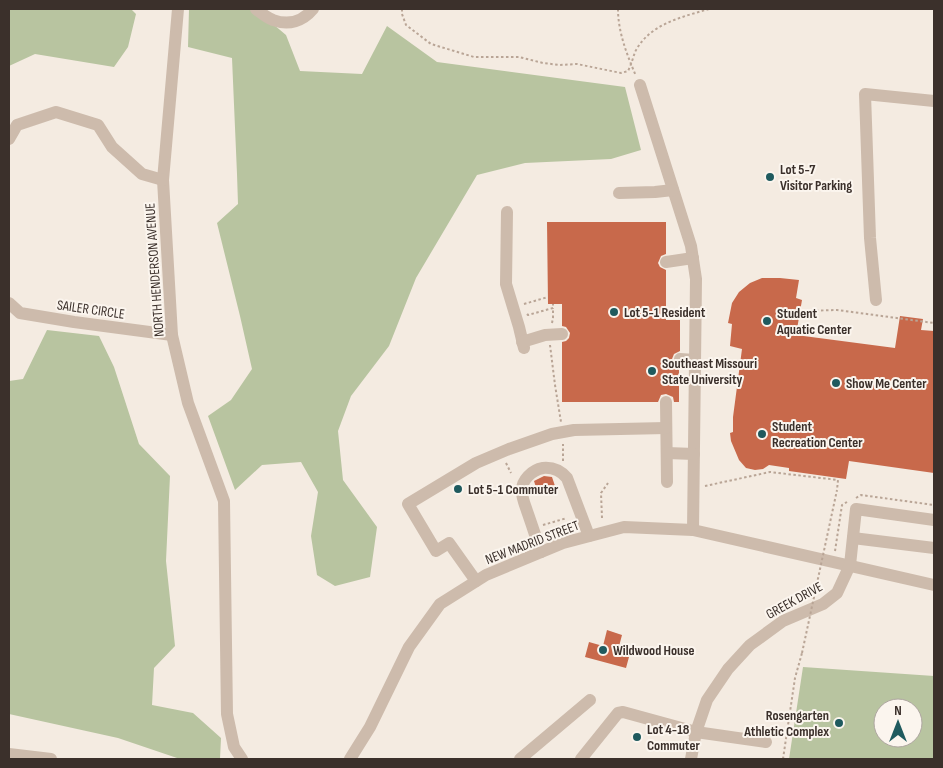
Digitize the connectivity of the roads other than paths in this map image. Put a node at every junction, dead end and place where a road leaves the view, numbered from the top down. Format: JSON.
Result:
{"nodes":[{"id":1,"x":178,"y":9,"type":"edge"},
{"id":2,"x":256,"y":9,"type":"edge"},
{"id":3,"x":313,"y":9,"type":"edge"},
{"id":4,"x":640,"y":85,"type":"road end"},
{"id":5,"x":934,"y":102,"type":"edge"},
{"id":6,"x":9,"y":138,"type":"edge"},
{"id":7,"x":163,"y":180,"type":"junction"},
{"id":8,"x":673,"y":190,"type":"junction"},
{"id":9,"x":619,"y":193,"type":"dead end"},
{"id":10,"x":507,"y":212,"type":"dead end"},
{"id":11,"x":693,"y":258,"type":"junction"},
{"id":12,"x":666,"y":262,"type":"dead end"},
{"id":13,"x":876,"y":300,"type":"dead end"},
{"id":14,"x":9,"y":303,"type":"edge"},
{"id":15,"x":556,"y":334,"type":"road end"},
{"id":16,"x":172,"y":336,"type":"junction"},
{"id":17,"x":680,"y":359,"type":"dead end"},
{"id":18,"x":695,"y":360,"type":"junction"},
{"id":19,"x":666,"y":402,"type":"dead end"},
{"id":20,"x":666,"y":428,"type":"junction"},
{"id":21,"x":667,"y":453,"type":"junction"},
{"id":22,"x":694,"y":454,"type":"junction"},
{"id":23,"x":667,"y":482,"type":"dead end"},
{"id":24,"x":934,"y":520,"type":"edge"},
{"id":25,"x":693,"y":530,"type":"junction"},
{"id":26,"x":590,"y":536,"type":"junction"},
{"id":27,"x":853,"y":538,"type":"junction"},
{"id":28,"x":934,"y":548,"type":"edge"},
{"id":29,"x":541,"y":552,"type":"junction"},
{"id":30,"x":850,"y":565,"type":"junction"},
{"id":31,"x":476,"y":581,"type":"junction"},
{"id":32,"x":934,"y":585,"type":"edge"},
{"id":33,"x":590,"y":700,"type":"dead end"},
{"id":34,"x":696,"y":732,"type":"junction"},
{"id":35,"x":766,"y":742,"type":"dead end"},
{"id":36,"x":233,"y":753,"type":"edge"},
{"id":37,"x":9,"y":754,"type":"edge"},
{"id":38,"x":51,"y":759,"type":"edge"},
{"id":39,"x":242,"y":759,"type":"edge"},
{"id":40,"x":350,"y":759,"type":"edge"},
{"id":41,"x":520,"y":759,"type":"edge"},
{"id":42,"x":581,"y":759,"type":"edge"},
{"id":43,"x":691,"y":759,"type":"edge"}],
"edges":[{"from":1,"to":7,"type":"street","name":"NORTH HENDERSON AVENUE"},
{"from":2,"to":3,"type":"street"},
{"from":4,"to":8,"type":"street"},
{"from":5,"to":13,"type":"street"},
{"from":6,"to":7,"type":"street"},
{"from":7,"to":16,"type":"street","name":"NORTH HENDERSON AVENUE"},
{"from":8,"to":9,"type":"street"},
{"from":8,"to":11,"type":"street"},
{"from":10,"to":15,"type":"street"},
{"from":11,"to":12,"type":"street"},
{"from":11,"to":18,"type":"street"},
{"from":14,"to":16,"type":"street","name":"SAILER CIRCLE"},
{"from":16,"to":36,"type":"street","name":"NORTH HENDERSON AVENUE"},
{"from":17,"to":18,"type":"street"},
{"from":18,"to":22,"type":"street"},
{"from":19,"to":20,"type":"street"},
{"from":20,"to":21,"type":"street"},
{"from":20,"to":31,"type":"street"},
{"from":21,"to":22,"type":"street"},
{"from":21,"to":23,"type":"street"},
{"from":22,"to":25,"type":"street"},
{"from":24,"to":27,"type":"street","name":"GREEK DRIVE"},
{"from":25,"to":26,"type":"street","name":"NEW MADRID STREET"},
{"from":25,"to":30,"type":"street","name":"NEW MADRID STREET"},
{"from":26,"to":29,"type":"street","name":"NEW MADRID STREET"},
{"from":26,"to":29,"type":"street"},
{"from":27,"to":28,"type":"street"},
{"from":27,"to":30,"type":"street","name":"GREEK DRIVE"},
{"from":29,"to":31,"type":"street","name":"NEW MADRID STREET"},
{"from":30,"to":32,"type":"street","name":"NEW MADRID STREET"},
{"from":30,"to":34,"type":"street","name":"GREEK DRIVE"},
{"from":31,"to":40,"type":"street","name":"NEW MADRID STREET"},
{"from":33,"to":41,"type":"street"},
{"from":34,"to":35,"type":"street"},
{"from":34,"to":42,"type":"street"},
{"from":34,"to":43,"type":"street","name":"GREEK DRIVE"},
{"from":36,"to":39,"type":"street","name":"NORTH HENDERSON AVENUE"},
{"from":37,"to":38,"type":"street"}]}
